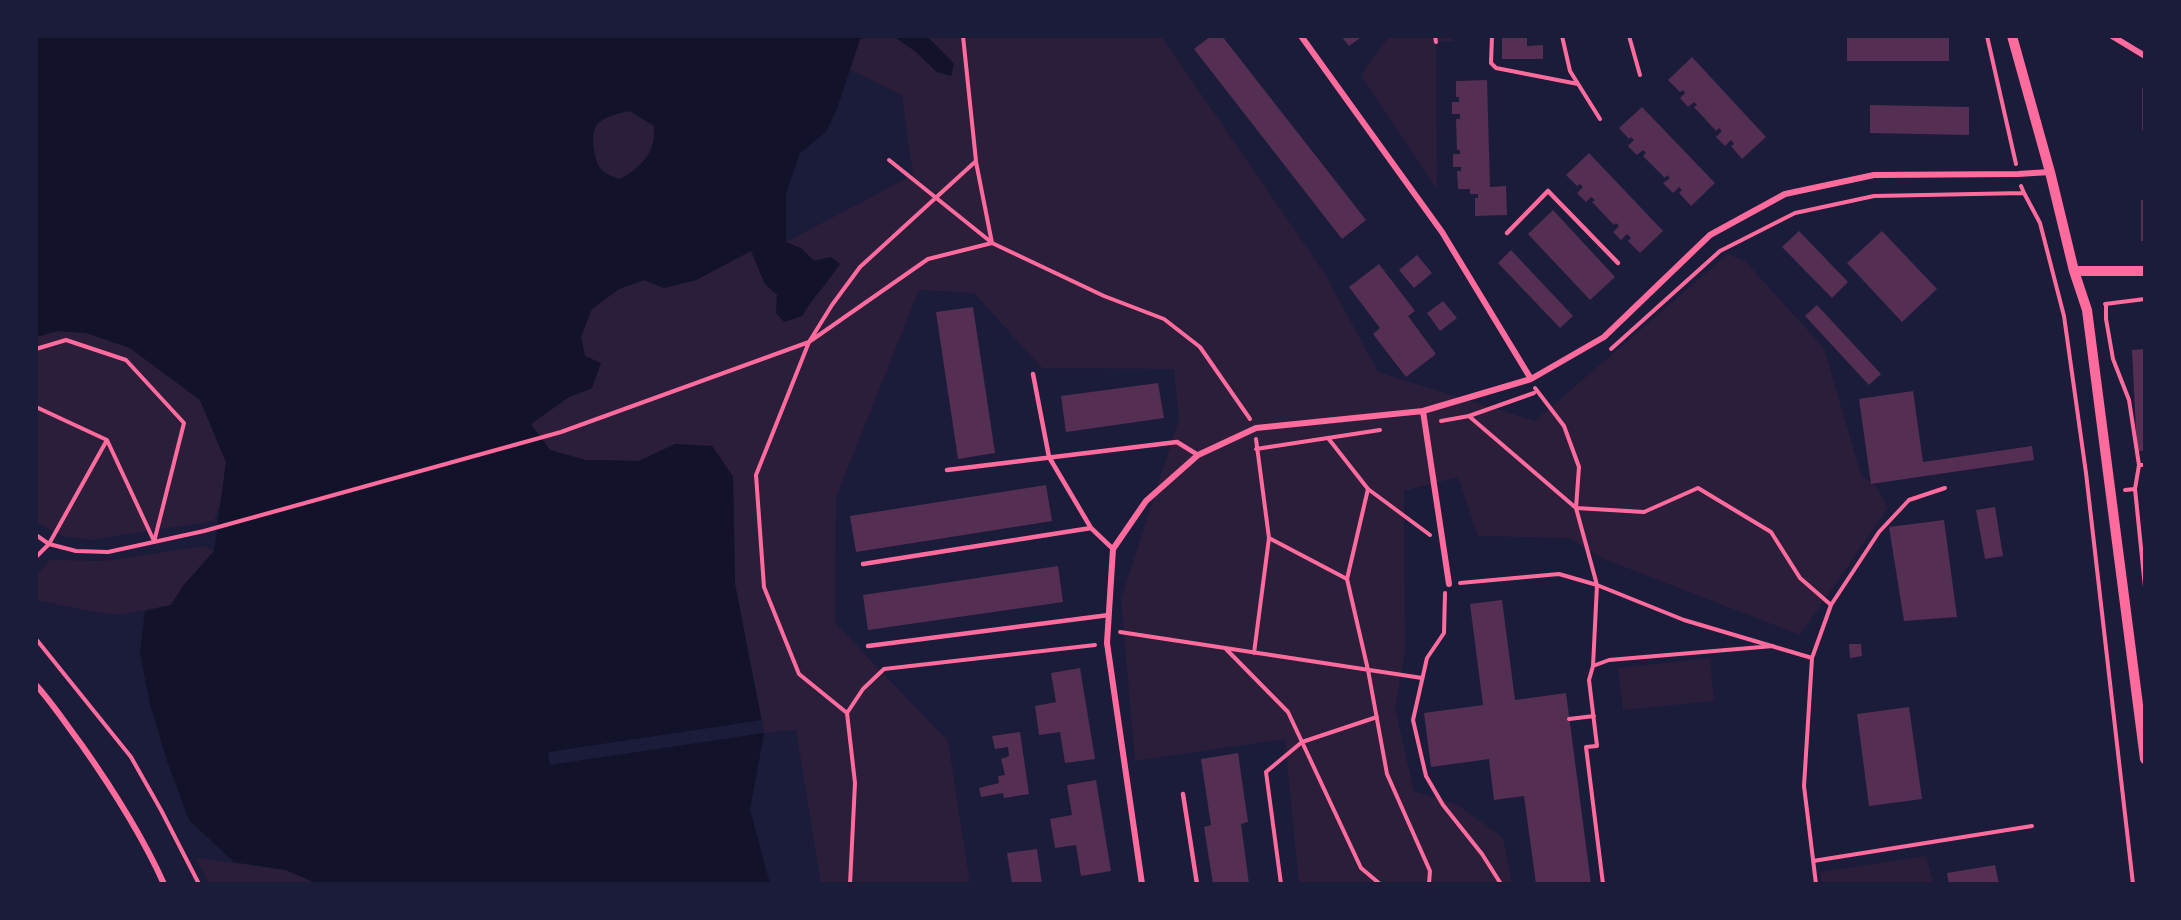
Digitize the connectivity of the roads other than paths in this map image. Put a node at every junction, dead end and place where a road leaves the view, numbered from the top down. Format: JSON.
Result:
{"nodes":[{"id":1,"x":1301,"y":36,"type":"edge"},
{"id":2,"x":2012,"y":36,"type":"edge"},
{"id":3,"x":2112,"y":36,"type":"edge"},
{"id":4,"x":2145,"y":56,"type":"edge"},
{"id":5,"x":2050,"y":172,"type":"junction"},
{"id":6,"x":1507,"y":233,"type":"dead end"},
{"id":7,"x":1618,"y":263,"type":"dead end"},
{"id":8,"x":2074,"y":271,"type":"junction"},
{"id":9,"x":2145,"y":271,"type":"edge"},
{"id":10,"x":1033,"y":374,"type":"dead end"},
{"id":11,"x":1530,"y":379,"type":"junction"},
{"id":12,"x":1423,"y":411,"type":"junction"},
{"id":13,"x":1198,"y":455,"type":"junction"},
{"id":14,"x":1049,"y":457,"type":"junction"},
{"id":15,"x":947,"y":470,"type":"dead end"},
{"id":16,"x":1091,"y":528,"type":"junction"},
{"id":17,"x":1113,"y":549,"type":"junction"},
{"id":18,"x":863,"y":564,"type":"dead end"},
{"id":19,"x":1449,"y":584,"type":"road end"},
{"id":20,"x":1109,"y":615,"type":"junction"},
{"id":21,"x":868,"y":646,"type":"dead end"},
{"id":22,"x":36,"y":685,"type":"edge"},
{"id":23,"x":2145,"y":759,"type":"edge"},
{"id":24,"x":1183,"y":794,"type":"dead end"},
{"id":25,"x":164,"y":884,"type":"edge"},
{"id":26,"x":1142,"y":884,"type":"edge"},
{"id":27,"x":1197,"y":884,"type":"edge"}],
"edges":[{"from":1,"to":11,"type":"street"},
{"from":2,"to":5,"type":"street"},
{"from":3,"to":4,"type":"street"},
{"from":5,"to":8,"type":"street"},
{"from":5,"to":11,"type":"street"},
{"from":6,"to":7,"type":"lane"},
{"from":8,"to":9,"type":"street"},
{"from":8,"to":23,"type":"street"},
{"from":10,"to":14,"type":"lane"},
{"from":11,"to":12,"type":"street"},
{"from":12,"to":13,"type":"street"},
{"from":12,"to":19,"type":"street"},
{"from":13,"to":14,"type":"lane"},
{"from":13,"to":17,"type":"street"},
{"from":14,"to":15,"type":"lane"},
{"from":14,"to":16,"type":"lane"},
{"from":16,"to":17,"type":"lane"},
{"from":16,"to":18,"type":"lane"},
{"from":17,"to":20,"type":"street"},
{"from":20,"to":21,"type":"lane"},
{"from":20,"to":26,"type":"street"},
{"from":22,"to":25,"type":"street"},
{"from":24,"to":27,"type":"lane"}]}
